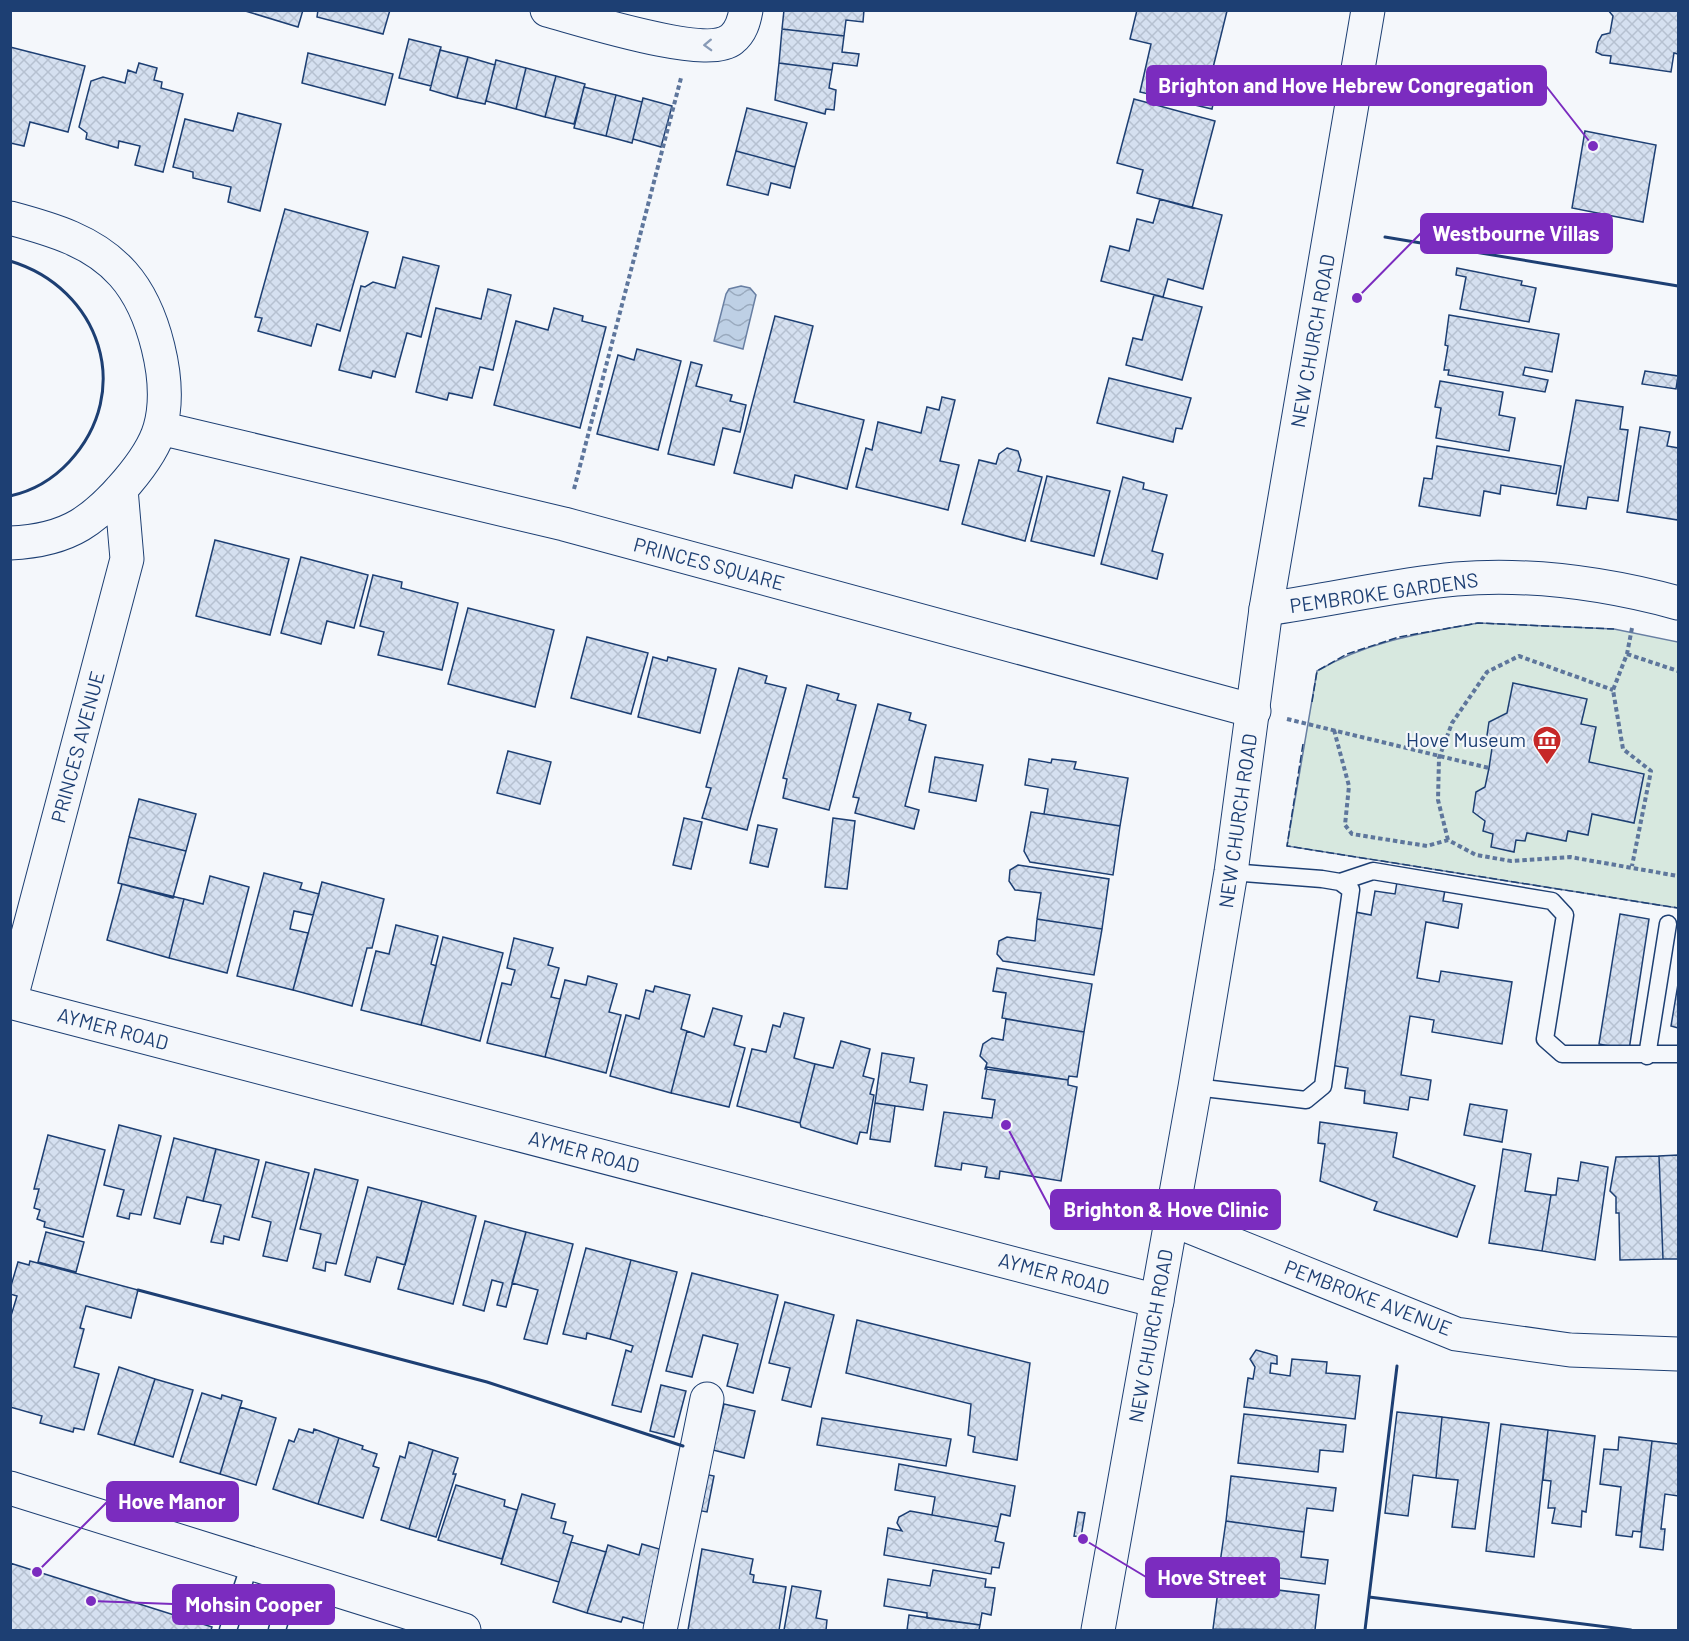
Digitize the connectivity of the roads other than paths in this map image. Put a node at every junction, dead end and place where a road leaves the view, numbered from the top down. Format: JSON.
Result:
{"nodes":[{"id":1,"x":547,"y":10,"type":"edge"},
{"id":2,"x":746,"y":10,"type":"edge"},
{"id":3,"x":1368,"y":10,"type":"edge"},
{"id":4,"x":10,"y":218,"type":"edge"},
{"id":5,"x":160,"y":428,"type":"junction"},
{"id":6,"x":121,"y":489,"type":"junction"},
{"id":7,"x":10,"y":543,"type":"edge"},
{"id":8,"x":1678,"y":603,"type":"edge"},
{"id":9,"x":1266,"y":609,"type":"junction"},
{"id":10,"x":1254,"y":711,"type":"junction"},
{"id":11,"x":1231,"y":872,"type":"junction"},
{"id":12,"x":1340,"y":882,"type":"junction"},
{"id":13,"x":1668,"y":924,"type":"dead end"},
{"id":14,"x":10,"y":1002,"type":"edge"},
{"id":15,"x":1678,"y":1054,"type":"edge"},
{"id":16,"x":1647,"y":1056,"type":"junction"},
{"id":17,"x":1195,"y":1087,"type":"junction"},
{"id":18,"x":1173,"y":1220,"type":"junction"},
{"id":19,"x":1157,"y":1301,"type":"junction"},
{"id":20,"x":1678,"y":1354,"type":"edge"},
{"id":21,"x":707,"y":1399,"type":"dead end"},
{"id":22,"x":10,"y":1488,"type":"edge"},
{"id":23,"x":250,"y":1564,"type":"junction"},
{"id":24,"x":293,"y":1577,"type":"junction"},
{"id":25,"x":228,"y":1630,"type":"edge"},
{"id":26,"x":277,"y":1630,"type":"edge"},
{"id":27,"x":464,"y":1630,"type":"edge"},
{"id":28,"x":660,"y":1630,"type":"edge"},
{"id":29,"x":1098,"y":1630,"type":"edge"}],
"edges":[{"from":2,"to":1,"type":"street","one_way":true},
{"from":3,"to":9,"type":"street","name":"NEW CHURCH ROAD"},
{"from":4,"to":5,"type":"street"},
{"from":5,"to":6,"type":"street"},
{"from":5,"to":10,"type":"street","name":"PRINCES SQUARE"},
{"from":6,"to":7,"type":"street"},
{"from":6,"to":14,"type":"street","name":"PRINCES AVENUE"},
{"from":8,"to":9,"type":"street","name":"PEMBROKE GARDENS"},
{"from":9,"to":10,"type":"street","name":"NEW CHURCH ROAD"},
{"from":10,"to":11,"type":"street","name":"NEW CHURCH ROAD"},
{"from":11,"to":12,"type":"lane"},
{"from":11,"to":17,"type":"street","name":"NEW CHURCH ROAD"},
{"from":12,"to":16,"type":"lane"},
{"from":12,"to":17,"type":"lane"},
{"from":13,"to":16,"type":"lane"},
{"from":14,"to":19,"type":"street","name":"AYMER ROAD"},
{"from":15,"to":16,"type":"lane"},
{"from":17,"to":18,"type":"street","name":"NEW CHURCH ROAD"},
{"from":18,"to":19,"type":"street","name":"NEW CHURCH ROAD"},
{"from":18,"to":20,"type":"street","name":"PEMBROKE AVENUE"},
{"from":19,"to":29,"type":"street","name":"NEW CHURCH ROAD"},
{"from":21,"to":28,"type":"street"},
{"from":22,"to":23,"type":"street"},
{"from":23,"to":24,"type":"street"},
{"from":23,"to":25,"type":"lane"},
{"from":24,"to":26,"type":"lane"},
{"from":24,"to":27,"type":"street"}]}
